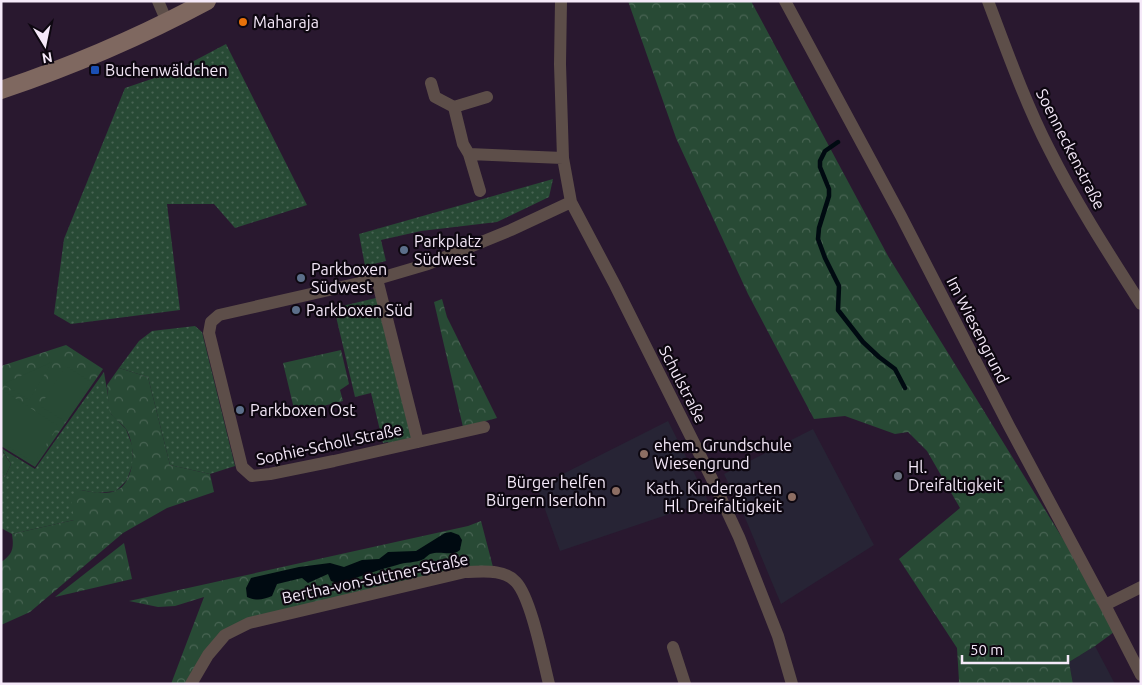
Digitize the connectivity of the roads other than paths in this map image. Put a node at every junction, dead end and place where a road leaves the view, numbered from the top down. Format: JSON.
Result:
{"nodes":[{"id":1,"x":158,"y":1,"type":"edge"},
{"id":2,"x":207,"y":1,"type":"edge"},
{"id":3,"x":562,"y":1,"type":"edge"},
{"id":4,"x":988,"y":1,"type":"edge"},
{"id":5,"x":792,"y":3,"type":"edge"},
{"id":6,"x":167,"y":22,"type":"junction"},
{"id":7,"x":431,"y":83,"type":"dead end"},
{"id":8,"x":1,"y":90,"type":"edge"},
{"id":9,"x":487,"y":97,"type":"dead end"},
{"id":10,"x":454,"y":107,"type":"junction"},
{"id":11,"x":469,"y":154,"type":"junction"},
{"id":12,"x":563,"y":158,"type":"junction"},
{"id":13,"x":480,"y":191,"type":"dead end"},
{"id":14,"x":570,"y":202,"type":"junction"},
{"id":15,"x":377,"y":279,"type":"junction"},
{"id":16,"x":1141,"y":304,"type":"edge"},
{"id":17,"x":484,"y":427,"type":"dead end"},
{"id":18,"x":418,"y":442,"type":"junction"},
{"id":19,"x":1141,"y":587,"type":"edge"},
{"id":20,"x":1105,"y":605,"type":"junction"},
{"id":21,"x":673,"y":647,"type":"dead end"},
{"id":22,"x":1141,"y":675,"type":"edge"},
{"id":23,"x":191,"y":684,"type":"edge"},
{"id":24,"x":549,"y":684,"type":"edge"},
{"id":25,"x":685,"y":684,"type":"edge"},
{"id":26,"x":792,"y":684,"type":"edge"}],
"edges":[{"from":1,"to":6,"type":"street"},
{"from":2,"to":6,"type":"main road"},
{"from":3,"to":12,"type":"street","name":"Schulstraße"},
{"from":4,"to":16,"type":"street","name":"Soenneckenstraße"},
{"from":5,"to":20,"type":"street","name":"Im Wiesengrund"},
{"from":6,"to":8,"type":"main road"},
{"from":7,"to":10,"type":"street"},
{"from":9,"to":10,"type":"street"},
{"from":10,"to":11,"type":"street"},
{"from":11,"to":12,"type":"street"},
{"from":11,"to":13,"type":"street"},
{"from":12,"to":14,"type":"street","name":"Schulstraße"},
{"from":14,"to":15,"type":"street","name":"Sophie-Scholl-Straße"},
{"from":14,"to":26,"type":"street","name":"Schulstraße"},
{"from":15,"to":18,"type":"street","name":"Sophie-Scholl-Straße"},
{"from":15,"to":18,"type":"street","name":"Sophie-Scholl-Straße"},
{"from":17,"to":18,"type":"street","name":"Sophie-Scholl-Straße"},
{"from":19,"to":20,"type":"street"},
{"from":20,"to":22,"type":"street","name":"Im Wiesengrund"},
{"from":21,"to":25,"type":"street"},
{"from":23,"to":24,"type":"street","name":"Bertha-von-Suttner-Straße"}]}
